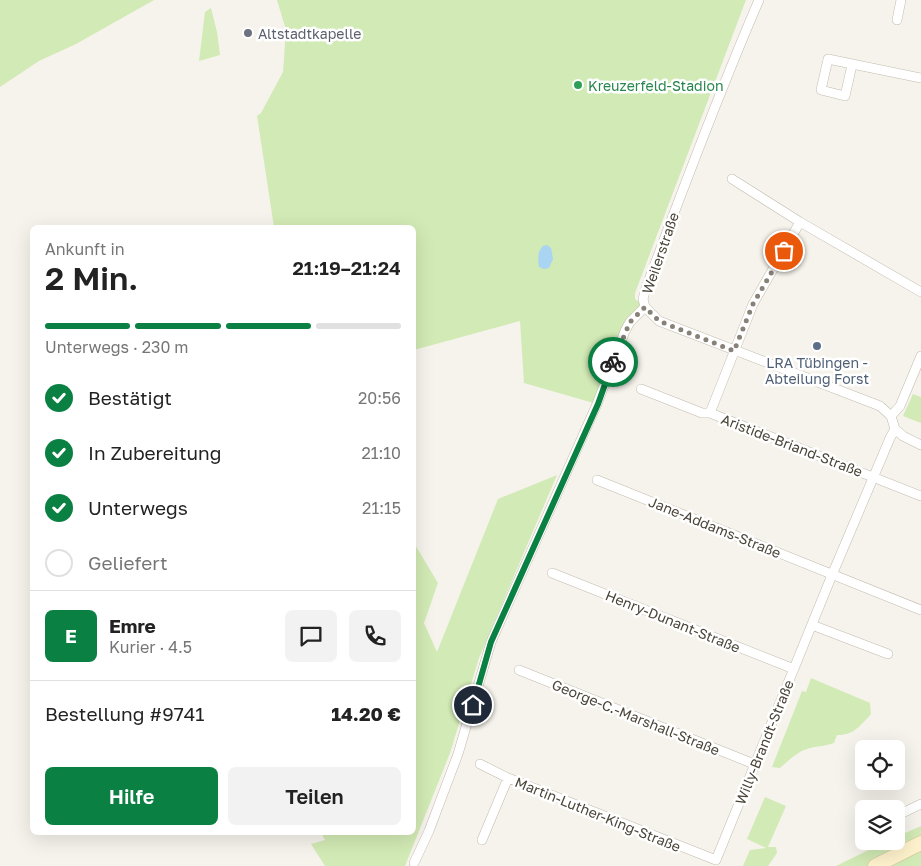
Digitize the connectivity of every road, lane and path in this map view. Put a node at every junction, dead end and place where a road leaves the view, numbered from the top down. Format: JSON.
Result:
{"nodes":[{"id":1,"x":759,"y":0,"type":"edge"},
{"id":2,"x":901,"y":0,"type":"edge"},
{"id":3,"x":897,"y":20,"type":"dead end"},
{"id":4,"x":852,"y":65,"type":"junction"},
{"id":5,"x":921,"y":78,"type":"edge"},
{"id":6,"x":732,"y":179,"type":"dead end"},
{"id":7,"x":800,"y":222,"type":"junction"},
{"id":8,"x":921,"y":292,"type":"edge"},
{"id":9,"x":645,"y":307,"type":"junction"},
{"id":10,"x":734,"y":351,"type":"junction"},
{"id":11,"x":921,"y":356,"type":"edge"},
{"id":12,"x":641,"y":389,"type":"dead end"},
{"id":13,"x":710,"y":413,"type":"junction"},
{"id":14,"x":890,"y":416,"type":"junction"},
{"id":15,"x":895,"y":429,"type":"junction"},
{"id":16,"x":921,"y":445,"type":"edge"},
{"id":17,"x":874,"y":477,"type":"junction"},
{"id":18,"x":597,"y":480,"type":"dead end"},
{"id":19,"x":921,"y":496,"type":"edge"},
{"id":20,"x":552,"y":572,"type":"dead end"},
{"id":21,"x":832,"y":575,"type":"junction"},
{"id":22,"x":921,"y":610,"type":"edge"},
{"id":23,"x":812,"y":625,"type":"junction"},
{"id":24,"x":888,"y":654,"type":"dead end"},
{"id":25,"x":794,"y":669,"type":"junction"},
{"id":26,"x":518,"y":670,"type":"dead end"},
{"id":27,"x":480,"y":764,"type":"dead end"},
{"id":28,"x":754,"y":764,"type":"junction"},
{"id":29,"x":508,"y":778,"type":"junction"},
{"id":30,"x":921,"y":804,"type":"edge"},
{"id":31,"x":905,"y":812,"type":"edge"},
{"id":32,"x":482,"y":840,"type":"dead end"},
{"id":33,"x":921,"y":843,"type":"edge"},
{"id":34,"x":716,"y":860,"type":"joint"},
{"id":35,"x":414,"y":863,"type":"dead end"},
{"id":36,"x":875,"y":866,"type":"edge"}],
"edges":[{"from":1,"to":9,"type":"street","name":"Weilerstraße"},
{"from":2,"to":3,"type":"street"},
{"from":4,"to":4,"type":"street"},
{"from":4,"to":5,"type":"street"},
{"from":6,"to":7,"type":"street"},
{"from":7,"to":8,"type":"street"},
{"from":7,"to":10,"type":"street","name":"Aristide-Briand-Straße"},
{"from":9,"to":10,"type":"street"},
{"from":9,"to":35,"type":"street","name":"Weilerstraße"},
{"from":10,"to":13,"type":"street","name":"Aristide-Briand-Straße"},
{"from":10,"to":14,"type":"street"},
{"from":11,"to":14,"type":"street"},
{"from":12,"to":13,"type":"street","name":"Aristide-Briand-Straße"},
{"from":13,"to":17,"type":"street","name":"Aristide-Briand-Straße"},
{"from":14,"to":15,"type":"street"},
{"from":15,"to":16,"type":"street"},
{"from":15,"to":17,"type":"street","name":"Willy-Brandt-Straße"},
{"from":17,"to":19,"type":"street","name":"Aristide-Briand-Straße"},
{"from":17,"to":21,"type":"street","name":"Willy-Brandt-Straße"},
{"from":18,"to":21,"type":"street","name":"Jane-Addams-Straße"},
{"from":20,"to":25,"type":"street","name":"Henry-Dunant-Straße"},
{"from":21,"to":22,"type":"street","name":"Jane-Addams-Straße"},
{"from":21,"to":23,"type":"street","name":"Willy-Brandt-Straße"},
{"from":23,"to":24,"type":"street"},
{"from":23,"to":25,"type":"street","name":"Willy-Brandt-Straße"},
{"from":25,"to":28,"type":"street","name":"Willy-Brandt-Straße"},
{"from":26,"to":28,"type":"street","name":"George-C.-Marshall-Straße"},
{"from":27,"to":29,"type":"street","name":"Martin-Luther-King-Straße"},
{"from":28,"to":34,"type":"street","name":"Willy-Brandt-Straße"},
{"from":29,"to":32,"type":"street","name":"Martin-Luther-King-Straße"},
{"from":29,"to":34,"type":"street","name":"Martin-Luther-King-Straße"},
{"from":30,"to":31,"type":"street"},
{"from":33,"to":36,"type":"main road"}]}
